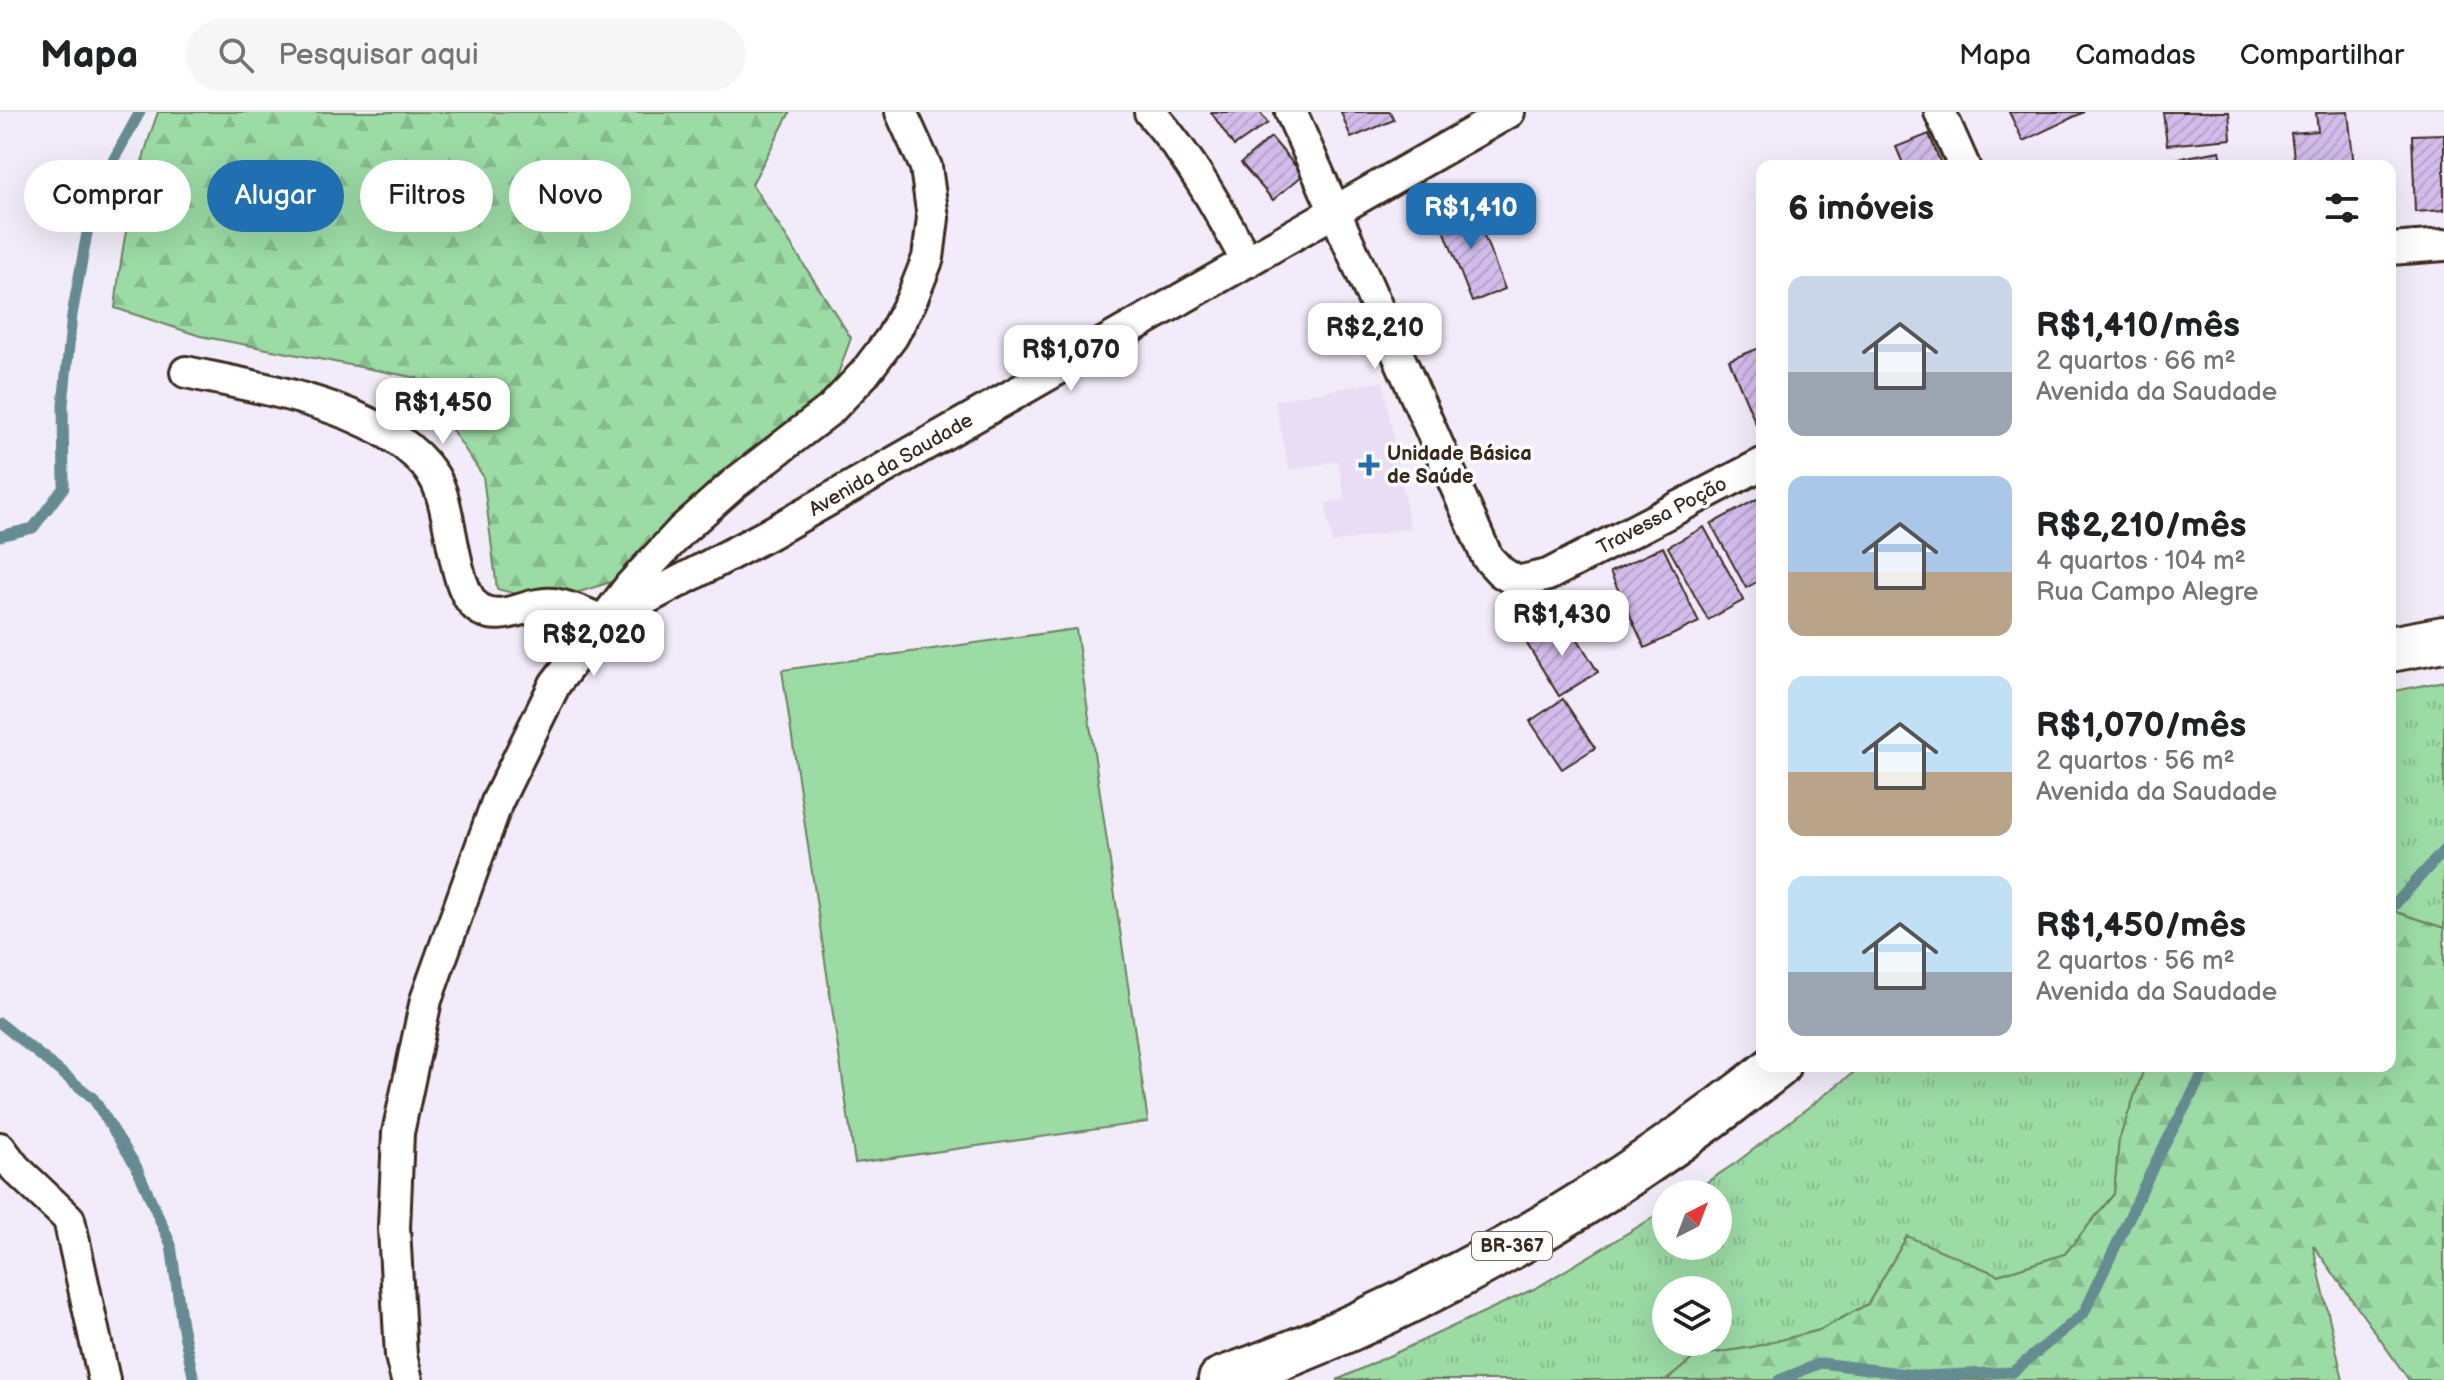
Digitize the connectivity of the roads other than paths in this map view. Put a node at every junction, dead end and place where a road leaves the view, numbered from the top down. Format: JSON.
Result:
{"nodes":[{"id":1,"x":901,"y":112,"type":"edge"},
{"id":2,"x":1150,"y":112,"type":"edge"},
{"id":3,"x":1291,"y":112,"type":"edge"},
{"id":4,"x":1509,"y":112,"type":"edge"},
{"id":5,"x":1940,"y":112,"type":"edge"},
{"id":6,"x":1961,"y":160,"type":"edge"},
{"id":7,"x":1334,"y":212,"type":"junction"},
{"id":8,"x":2444,"y":245,"type":"edge"},
{"id":9,"x":2396,"y":249,"type":"edge"},
{"id":10,"x":1247,"y":262,"type":"junction"},
{"id":11,"x":186,"y":372,"type":"dead end"},
{"id":12,"x":1756,"y":467,"type":"edge"},
{"id":13,"x":604,"y":621,"type":"junction"},
{"id":14,"x":2444,"y":639,"type":"edge"},
{"id":15,"x":2396,"y":648,"type":"edge"},
{"id":16,"x":1769,"y":1072,"type":"edge"},
{"id":17,"x":0,"y":1148,"type":"edge"},
{"id":18,"x":104,"y":1380,"type":"edge"},
{"id":19,"x":407,"y":1380,"type":"edge"},
{"id":20,"x":1221,"y":1380,"type":"edge"}],
"edges":[{"from":1,"to":13,"type":"street"},
{"from":2,"to":10,"type":"street"},
{"from":3,"to":7,"type":"street"},
{"from":4,"to":7,"type":"street","name":"Avenida da Saudade"},
{"from":5,"to":6,"type":"street"},
{"from":7,"to":10,"type":"street","name":"Avenida da Saudade"},
{"from":7,"to":12,"type":"street","name":"Travessa Poção"},
{"from":8,"to":9,"type":"street"},
{"from":10,"to":13,"type":"street","name":"Avenida da Saudade"},
{"from":11,"to":13,"type":"street"},
{"from":13,"to":19,"type":"street"},
{"from":14,"to":15,"type":"main road"},
{"from":16,"to":20,"type":"main road","number":"BR-367"},
{"from":17,"to":18,"type":"street"}]}
